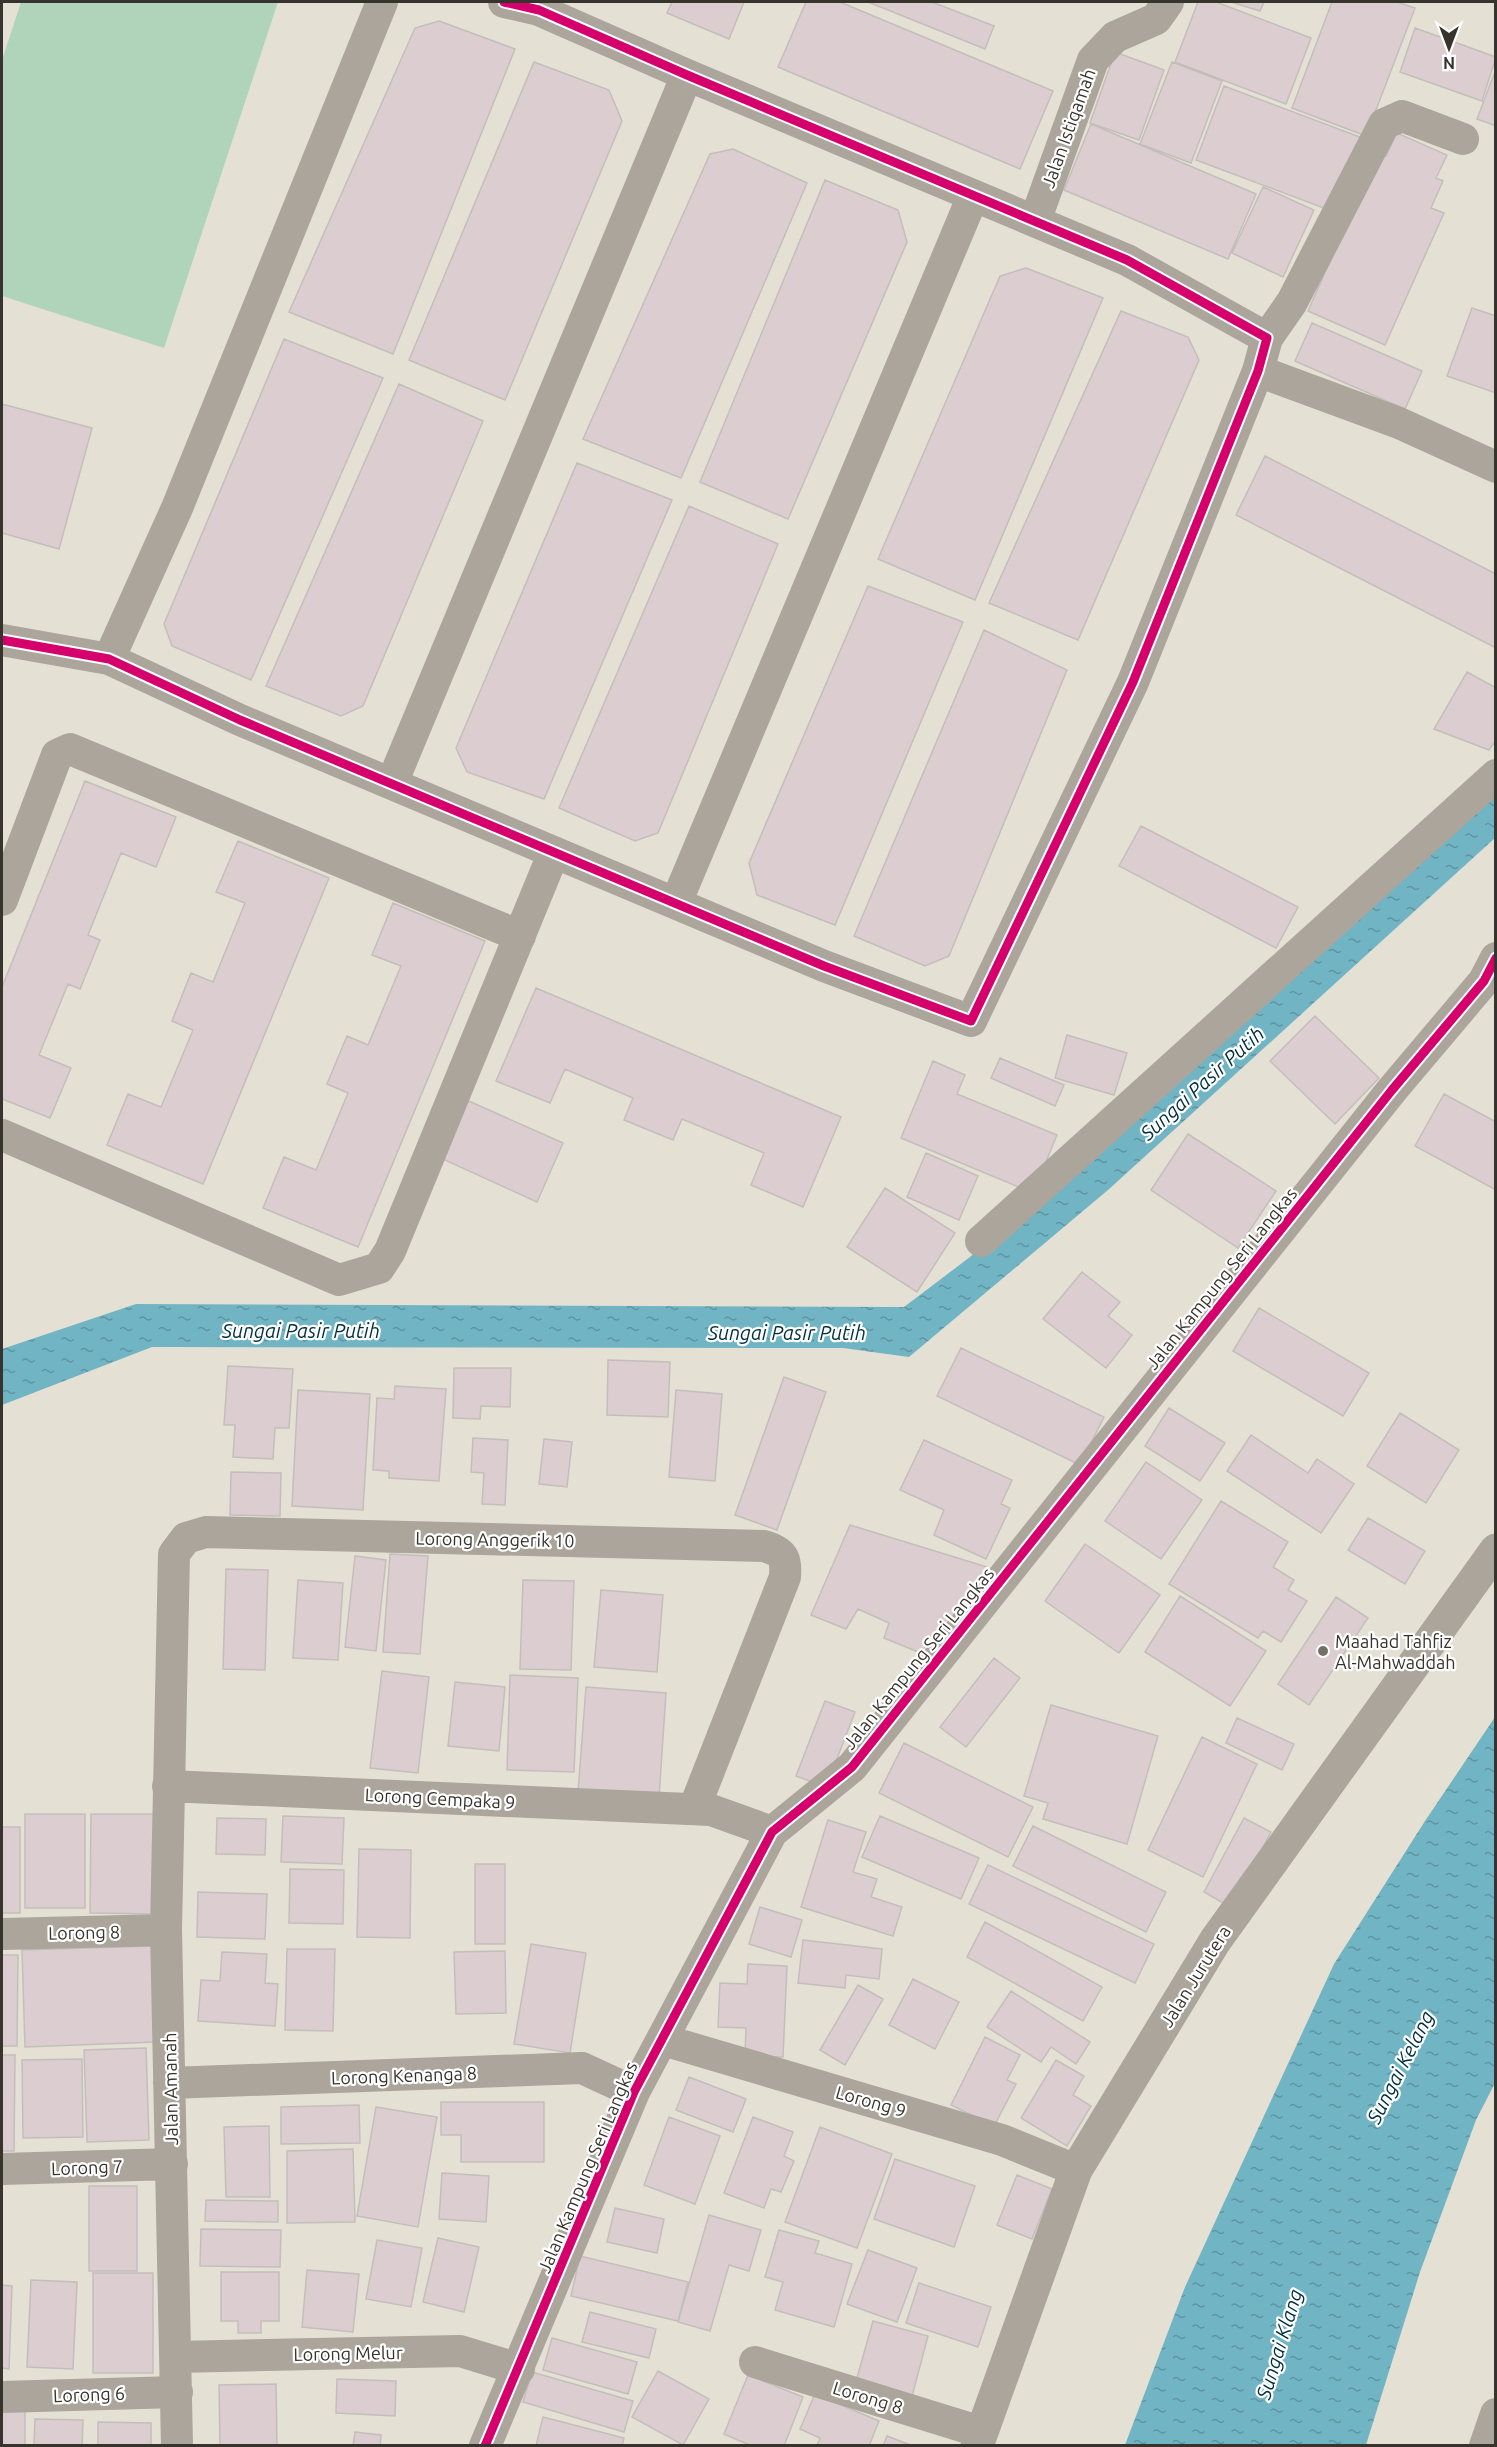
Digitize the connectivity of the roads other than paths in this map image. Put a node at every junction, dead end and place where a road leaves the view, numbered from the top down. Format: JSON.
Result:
{"nodes":[{"id":1,"x":382,"y":2,"type":"edge"},
{"id":2,"x":504,"y":2,"type":"edge"},
{"id":3,"x":1168,"y":2,"type":"edge"},
{"id":4,"x":687,"y":75,"type":"junction"},
{"id":5,"x":1463,"y":139,"type":"dead end"},
{"id":6,"x":973,"y":196,"type":"junction"},
{"id":7,"x":1035,"y":221,"type":"junction"},
{"id":8,"x":1267,"y":338,"type":"junction"},
{"id":9,"x":1258,"y":371,"type":"junction"},
{"id":10,"x":1496,"y":467,"type":"edge"},
{"id":11,"x":2,"y":640,"type":"edge"},
{"id":12,"x":109,"y":659,"type":"junction"},
{"id":13,"x":1496,"y":775,"type":"edge"},
{"id":14,"x":392,"y":783,"type":"junction"},
{"id":15,"x":554,"y":852,"type":"junction"},
{"id":16,"x":2,"y":900,"type":"edge"},
{"id":17,"x":676,"y":903,"type":"junction"},
{"id":18,"x":520,"y":936,"type":"junction"},
{"id":19,"x":1496,"y":958,"type":"edge"},
{"id":20,"x":2,"y":1135,"type":"edge"},
{"id":21,"x":981,"y":1241,"type":"dead end"},
{"id":22,"x":1496,"y":1550,"type":"edge"},
{"id":23,"x":168,"y":1786,"type":"junction"},
{"id":24,"x":702,"y":1810,"type":"junction"},
{"id":25,"x":758,"y":1826,"type":"junction"},
{"id":26,"x":166,"y":1930,"type":"junction"},
{"id":27,"x":2,"y":1934,"type":"edge"},
{"id":28,"x":663,"y":2040,"type":"junction"},
{"id":29,"x":169,"y":2083,"type":"junction"},
{"id":30,"x":627,"y":2089,"type":"junction"},
{"id":31,"x":172,"y":2164,"type":"junction"},
{"id":32,"x":2,"y":2169,"type":"edge"},
{"id":33,"x":1076,"y":2170,"type":"junction"},
{"id":34,"x":175,"y":2357,"type":"junction"},
{"id":35,"x":755,"y":2362,"type":"dead end"},
{"id":36,"x":507,"y":2366,"type":"junction"},
{"id":37,"x":177,"y":2392,"type":"junction"},
{"id":38,"x":2,"y":2397,"type":"edge"},
{"id":39,"x":1496,"y":2414,"type":"edge"},
{"id":40,"x":979,"y":2439,"type":"edge"},
{"id":41,"x":177,"y":2445,"type":"edge"},
{"id":42,"x":484,"y":2445,"type":"edge"},
{"id":43,"x":1485,"y":2445,"type":"edge"}],
"edges":[{"from":1,"to":12,"type":"street"},
{"from":2,"to":4,"type":"street"},
{"from":3,"to":7,"type":"street","name":"Jalan Istiqamah"},
{"from":4,"to":6,"type":"street"},
{"from":4,"to":14,"type":"street"},
{"from":5,"to":8,"type":"street"},
{"from":6,"to":7,"type":"street"},
{"from":6,"to":17,"type":"street"},
{"from":7,"to":8,"type":"street"},
{"from":8,"to":9,"type":"street"},
{"from":9,"to":10,"type":"street"},
{"from":9,"to":17,"type":"street"},
{"from":11,"to":12,"type":"street"},
{"from":12,"to":14,"type":"street"},
{"from":13,"to":21,"type":"street"},
{"from":14,"to":15,"type":"street"},
{"from":15,"to":17,"type":"street"},
{"from":15,"to":18,"type":"street"},
{"from":16,"to":18,"type":"street"},
{"from":18,"to":20,"type":"street"},
{"from":19,"to":25,"type":"street","name":"Jalan Kampung Seri Langkas"},
{"from":22,"to":33,"type":"street","name":"Jalan Jurutera"},
{"from":23,"to":24,"type":"street","name":"Lorong Cempaka 9"},
{"from":23,"to":24,"type":"street","name":"Lorong Anggerik 10"},
{"from":23,"to":26,"type":"street","name":"Jalan Amanah"},
{"from":24,"to":25,"type":"street","name":"Lorong Cempaka 9"},
{"from":25,"to":28,"type":"street","name":"Jalan Kampung Seri Langkas"},
{"from":26,"to":27,"type":"street","name":"Lorong 8"},
{"from":26,"to":29,"type":"street","name":"Jalan Amanah"},
{"from":28,"to":30,"type":"street","name":"Jalan Kampung Seri Langkas"},
{"from":28,"to":33,"type":"street","name":"Lorong 9"},
{"from":29,"to":30,"type":"street","name":"Lorong Kenanga 8"},
{"from":29,"to":31,"type":"street","name":"Jalan Amanah"},
{"from":30,"to":36,"type":"street","name":"Jalan Kampung Seri Langkas"},
{"from":31,"to":32,"type":"street","name":"Lorong 7"},
{"from":31,"to":34,"type":"street","name":"Jalan Amanah"},
{"from":33,"to":40,"type":"street","name":"Jalan Jurutera"},
{"from":34,"to":36,"type":"street","name":"Lorong Melur"},
{"from":34,"to":37,"type":"street","name":"Jalan Amanah"},
{"from":35,"to":40,"type":"street","name":"Lorong 8"},
{"from":36,"to":42,"type":"street","name":"Jalan Kampung Seri Langkas"},
{"from":37,"to":38,"type":"street","name":"Lorong 6"},
{"from":37,"to":41,"type":"street","name":"Jalan Amanah"},
{"from":39,"to":43,"type":"street"}]}
